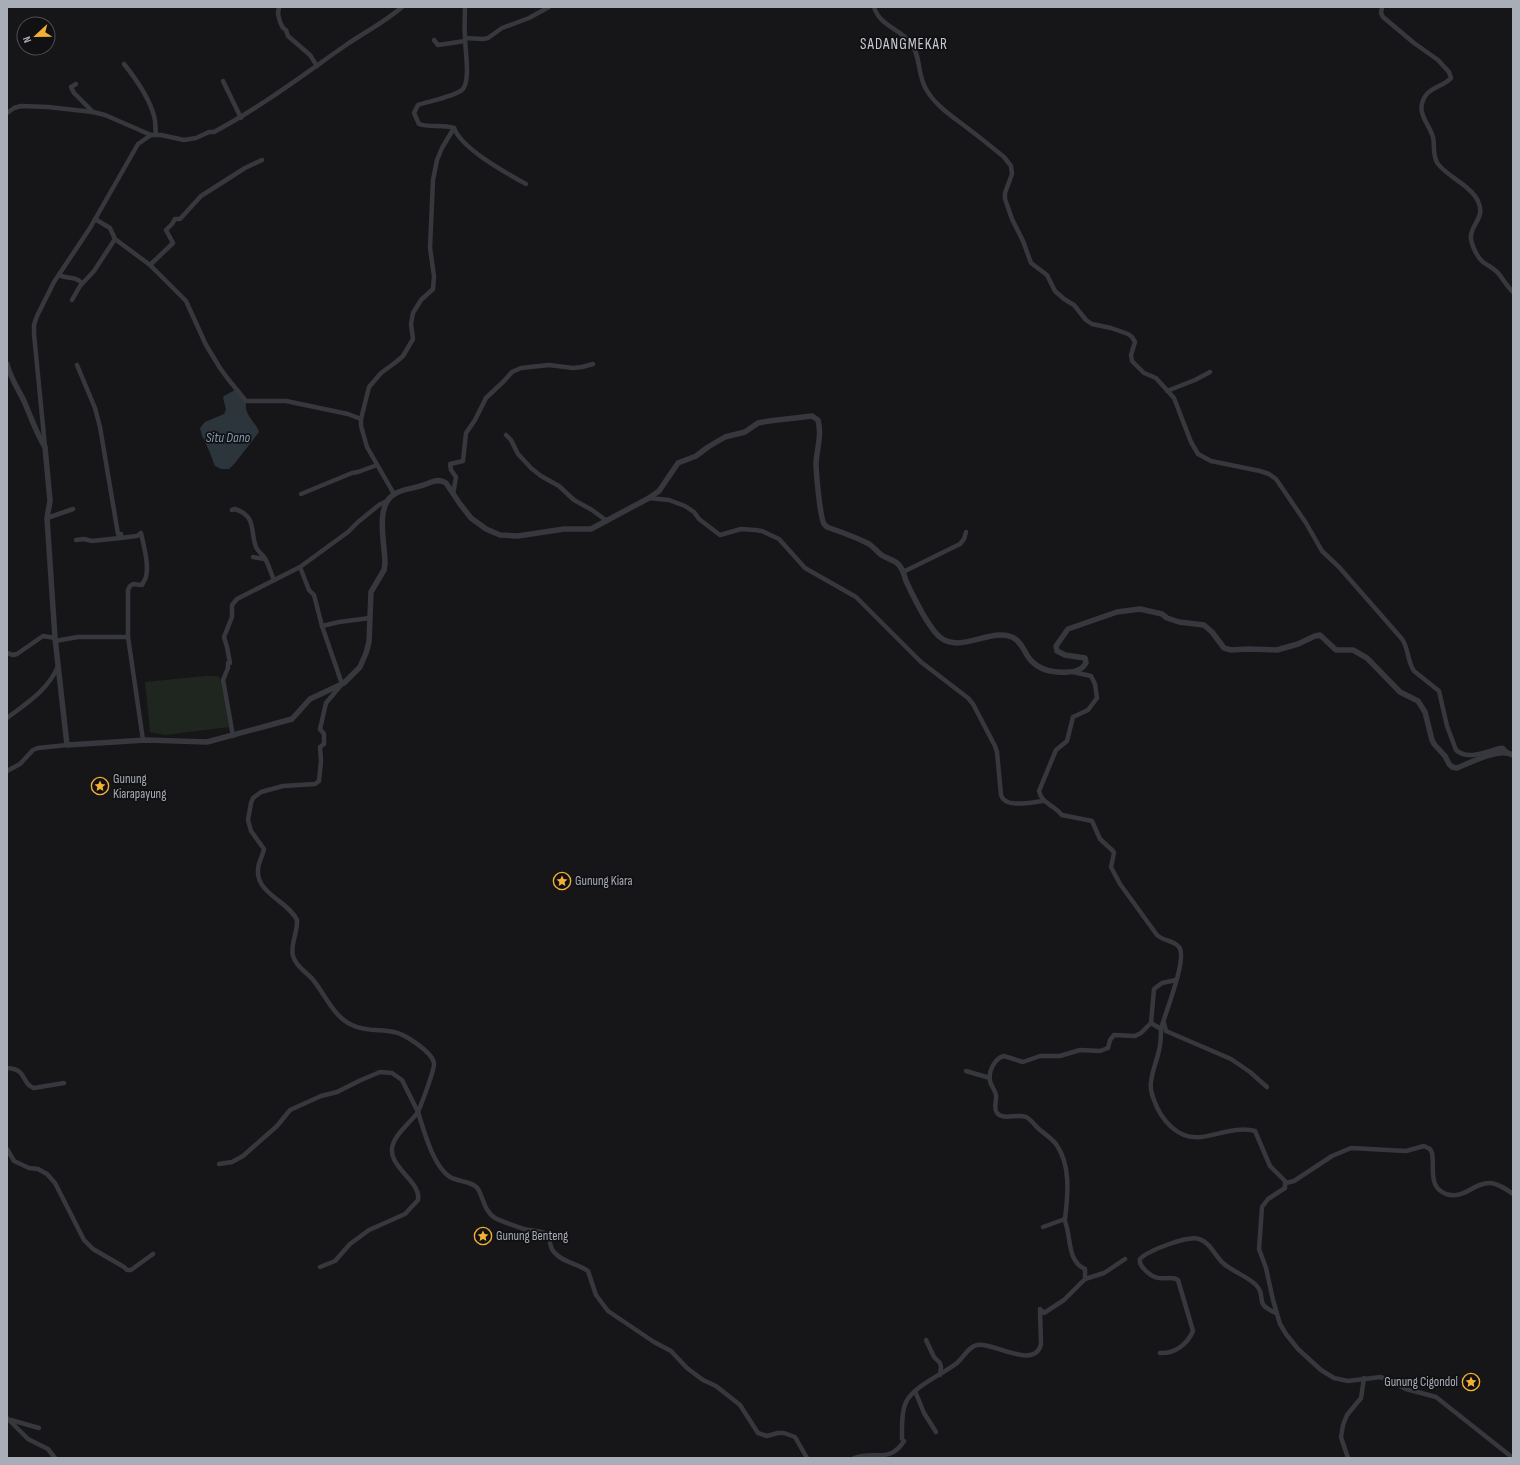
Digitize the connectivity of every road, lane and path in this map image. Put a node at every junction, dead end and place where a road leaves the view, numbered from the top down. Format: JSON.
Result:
{"nodes":[{"id":1,"x":279,"y":7,"type":"edge"},
{"id":2,"x":402,"y":7,"type":"edge"},
{"id":3,"x":465,"y":7,"type":"edge"},
{"id":4,"x":549,"y":7,"type":"edge"},
{"id":5,"x":874,"y":7,"type":"edge"},
{"id":6,"x":1382,"y":7,"type":"edge"},
{"id":7,"x":434,"y":40,"type":"dead end"},
{"id":8,"x":465,"y":40,"type":"junction"},
{"id":9,"x":124,"y":64,"type":"dead end"},
{"id":10,"x":317,"y":66,"type":"junction"},
{"id":11,"x":223,"y":81,"type":"dead end"},
{"id":12,"x":76,"y":84,"type":"dead end"},
{"id":13,"x":92,"y":112,"type":"junction"},
{"id":14,"x":7,"y":113,"type":"edge"},
{"id":15,"x":240,"y":118,"type":"junction"},
{"id":16,"x":454,"y":128,"type":"junction"},
{"id":17,"x":154,"y":135,"type":"junction"},
{"id":18,"x":262,"y":160,"type":"dead end"},
{"id":19,"x":526,"y":184,"type":"dead end"},
{"id":20,"x":95,"y":219,"type":"junction"},
{"id":21,"x":116,"y":239,"type":"junction"},
{"id":22,"x":150,"y":265,"type":"junction"},
{"id":23,"x":59,"y":275,"type":"junction"},
{"id":24,"x":82,"y":283,"type":"junction"},
{"id":25,"x":1513,"y":292,"type":"edge"},
{"id":26,"x":72,"y":300,"type":"dead end"},
{"id":27,"x":7,"y":364,"type":"edge"},
{"id":28,"x":593,"y":364,"type":"dead end"},
{"id":29,"x":77,"y":365,"type":"dead end"},
{"id":30,"x":1210,"y":372,"type":"dead end"},
{"id":31,"x":10,"y":381,"type":"edge"},
{"id":32,"x":1167,"y":392,"type":"junction"},
{"id":33,"x":362,"y":419,"type":"junction"},
{"id":34,"x":506,"y":435,"type":"dead end"},
{"id":35,"x":45,"y":447,"type":"junction"},
{"id":36,"x":377,"y":465,"type":"junction"},
{"id":37,"x":301,"y":494,"type":"dead end"},
{"id":38,"x":394,"y":494,"type":"junction"},
{"id":39,"x":453,"y":494,"type":"junction"},
{"id":40,"x":649,"y":498,"type":"junction"},
{"id":41,"x":388,"y":501,"type":"junction"},
{"id":42,"x":73,"y":509,"type":"dead end"},
{"id":43,"x":232,"y":510,"type":"dead end"},
{"id":44,"x":48,"y":518,"type":"junction"},
{"id":45,"x":607,"y":521,"type":"junction"},
{"id":46,"x":966,"y":532,"type":"dead end"},
{"id":47,"x":120,"y":538,"type":"junction"},
{"id":48,"x":76,"y":540,"type":"dead end"},
{"id":49,"x":253,"y":557,"type":"dead end"},
{"id":50,"x":265,"y":559,"type":"junction"},
{"id":51,"x":300,"y":567,"type":"junction"},
{"id":52,"x":903,"y":572,"type":"junction"},
{"id":53,"x":274,"y":580,"type":"junction"},
{"id":54,"x":370,"y":618,"type":"junction"},
{"id":55,"x":322,"y":626,"type":"junction"},
{"id":56,"x":128,"y":637,"type":"junction"},
{"id":57,"x":55,"y":640,"type":"junction"},
{"id":58,"x":7,"y":653,"type":"edge"},
{"id":59,"x":58,"y":666,"type":"junction"},
{"id":60,"x":1073,"y":672,"type":"junction"},
{"id":61,"x":342,"y":684,"type":"junction"},
{"id":62,"x":7,"y":718,"type":"edge"},
{"id":63,"x":233,"y":736,"type":"junction"},
{"id":64,"x":143,"y":740,"type":"junction"},
{"id":65,"x":67,"y":745,"type":"junction"},
{"id":66,"x":1510,"y":754,"type":"edge"},
{"id":67,"x":7,"y":771,"type":"edge"},
{"id":68,"x":1043,"y":800,"type":"junction"},
{"id":69,"x":1176,"y":980,"type":"junction"},
{"id":70,"x":1166,"y":1014,"type":"junction"},
{"id":71,"x":1150,"y":1023,"type":"junction"},
{"id":72,"x":1162,"y":1029,"type":"junction"},
{"id":73,"x":7,"y":1068,"type":"edge"},
{"id":74,"x":966,"y":1071,"type":"dead end"},
{"id":75,"x":990,"y":1078,"type":"junction"},
{"id":76,"x":64,"y":1083,"type":"dead end"},
{"id":77,"x":1267,"y":1087,"type":"dead end"},
{"id":78,"x":418,"y":1112,"type":"junction"},
{"id":79,"x":7,"y":1149,"type":"edge"},
{"id":80,"x":218,"y":1164,"type":"dead end"},
{"id":81,"x":1286,"y":1183,"type":"junction"},
{"id":82,"x":1513,"y":1194,"type":"edge"},
{"id":83,"x":1065,"y":1219,"type":"junction"},
{"id":84,"x":1043,"y":1227,"type":"dead end"},
{"id":85,"x":153,"y":1254,"type":"dead end"},
{"id":86,"x":1125,"y":1260,"type":"dead end"},
{"id":87,"x":320,"y":1267,"type":"dead end"},
{"id":88,"x":1085,"y":1279,"type":"junction"},
{"id":89,"x":1276,"y":1312,"type":"junction"},
{"id":90,"x":926,"y":1340,"type":"dead end"},
{"id":91,"x":1160,"y":1352,"type":"dead end"},
{"id":92,"x":940,"y":1375,"type":"junction"},
{"id":93,"x":1364,"y":1378,"type":"junction"},
{"id":94,"x":915,"y":1391,"type":"junction"},
{"id":95,"x":8,"y":1419,"type":"edge"},
{"id":96,"x":39,"y":1428,"type":"dead end"},
{"id":97,"x":936,"y":1432,"type":"dead end"},
{"id":98,"x":55,"y":1458,"type":"edge"},
{"id":99,"x":807,"y":1458,"type":"edge"},
{"id":100,"x":854,"y":1458,"type":"edge"},
{"id":101,"x":1348,"y":1458,"type":"edge"},
{"id":102,"x":1513,"y":1458,"type":"edge"}],
"edges":[{"from":1,"to":10,"type":"street"},
{"from":2,"to":10,"type":"street"},
{"from":3,"to":8,"type":"street"},
{"from":4,"to":8,"type":"street"},
{"from":5,"to":32,"type":"street"},
{"from":6,"to":25,"type":"street"},
{"from":7,"to":8,"type":"street"},
{"from":8,"to":16,"type":"street"},
{"from":9,"to":17,"type":"street"},
{"from":10,"to":15,"type":"street"},
{"from":11,"to":15,"type":"street"},
{"from":12,"to":13,"type":"street"},
{"from":13,"to":14,"type":"street"},
{"from":13,"to":17,"type":"street"},
{"from":15,"to":17,"type":"street"},
{"from":16,"to":19,"type":"street"},
{"from":16,"to":33,"type":"street"},
{"from":17,"to":20,"type":"street"},
{"from":18,"to":22,"type":"street"},
{"from":20,"to":21,"type":"street"},
{"from":20,"to":23,"type":"street"},
{"from":21,"to":22,"type":"street"},
{"from":21,"to":24,"type":"street"},
{"from":22,"to":33,"type":"street"},
{"from":23,"to":24,"type":"street"},
{"from":23,"to":35,"type":"street"},
{"from":24,"to":26,"type":"street"},
{"from":27,"to":31,"type":"street"},
{"from":28,"to":39,"type":"street"},
{"from":29,"to":47,"type":"street"},
{"from":30,"to":32,"type":"street"},
{"from":31,"to":35,"type":"street"},
{"from":32,"to":66,"type":"street"},
{"from":33,"to":36,"type":"street"},
{"from":34,"to":45,"type":"street"},
{"from":35,"to":44,"type":"street"},
{"from":36,"to":37,"type":"street"},
{"from":36,"to":38,"type":"street"},
{"from":38,"to":39,"type":"street"},
{"from":38,"to":41,"type":"street"},
{"from":39,"to":45,"type":"street"},
{"from":40,"to":45,"type":"street"},
{"from":40,"to":52,"type":"street"},
{"from":40,"to":68,"type":"street"},
{"from":41,"to":51,"type":"street"},
{"from":41,"to":54,"type":"street"},
{"from":42,"to":44,"type":"street"},
{"from":43,"to":50,"type":"street"},
{"from":44,"to":57,"type":"street"},
{"from":46,"to":52,"type":"street"},
{"from":47,"to":48,"type":"street"},
{"from":47,"to":56,"type":"street"},
{"from":49,"to":50,"type":"street"},
{"from":50,"to":53,"type":"street"},
{"from":51,"to":53,"type":"street"},
{"from":51,"to":55,"type":"street"},
{"from":52,"to":60,"type":"street"},
{"from":53,"to":63,"type":"street"},
{"from":54,"to":55,"type":"street"},
{"from":54,"to":61,"type":"street"},
{"from":55,"to":61,"type":"street"},
{"from":56,"to":57,"type":"street"},
{"from":56,"to":64,"type":"street"},
{"from":57,"to":58,"type":"street"},
{"from":57,"to":59,"type":"street"},
{"from":59,"to":62,"type":"street"},
{"from":59,"to":65,"type":"street"},
{"from":60,"to":66,"type":"street"},
{"from":60,"to":68,"type":"street"},
{"from":61,"to":63,"type":"street"},
{"from":61,"to":78,"type":"street"},
{"from":63,"to":64,"type":"street"},
{"from":64,"to":65,"type":"street"},
{"from":65,"to":67,"type":"street"},
{"from":68,"to":69,"type":"street"},
{"from":69,"to":70,"type":"street"},
{"from":69,"to":71,"type":"street"},
{"from":70,"to":72,"type":"street"},
{"from":70,"to":77,"type":"street"},
{"from":71,"to":72,"type":"street"},
{"from":71,"to":75,"type":"street"},
{"from":72,"to":81,"type":"street"},
{"from":73,"to":76,"type":"street"},
{"from":74,"to":75,"type":"street"},
{"from":75,"to":83,"type":"street"},
{"from":78,"to":80,"type":"street"},
{"from":78,"to":87,"type":"street"},
{"from":78,"to":99,"type":"street"},
{"from":79,"to":85,"type":"street"},
{"from":81,"to":82,"type":"street"},
{"from":81,"to":89,"type":"street"},
{"from":83,"to":84,"type":"street"},
{"from":83,"to":88,"type":"street"},
{"from":86,"to":88,"type":"street"},
{"from":88,"to":92,"type":"street"},
{"from":89,"to":91,"type":"street"},
{"from":89,"to":93,"type":"street"},
{"from":90,"to":92,"type":"street"},
{"from":92,"to":94,"type":"street"},
{"from":93,"to":101,"type":"street"},
{"from":93,"to":102,"type":"street"},
{"from":94,"to":97,"type":"street"},
{"from":94,"to":100,"type":"street"},
{"from":95,"to":96,"type":"street"},
{"from":95,"to":98,"type":"street"}]}
